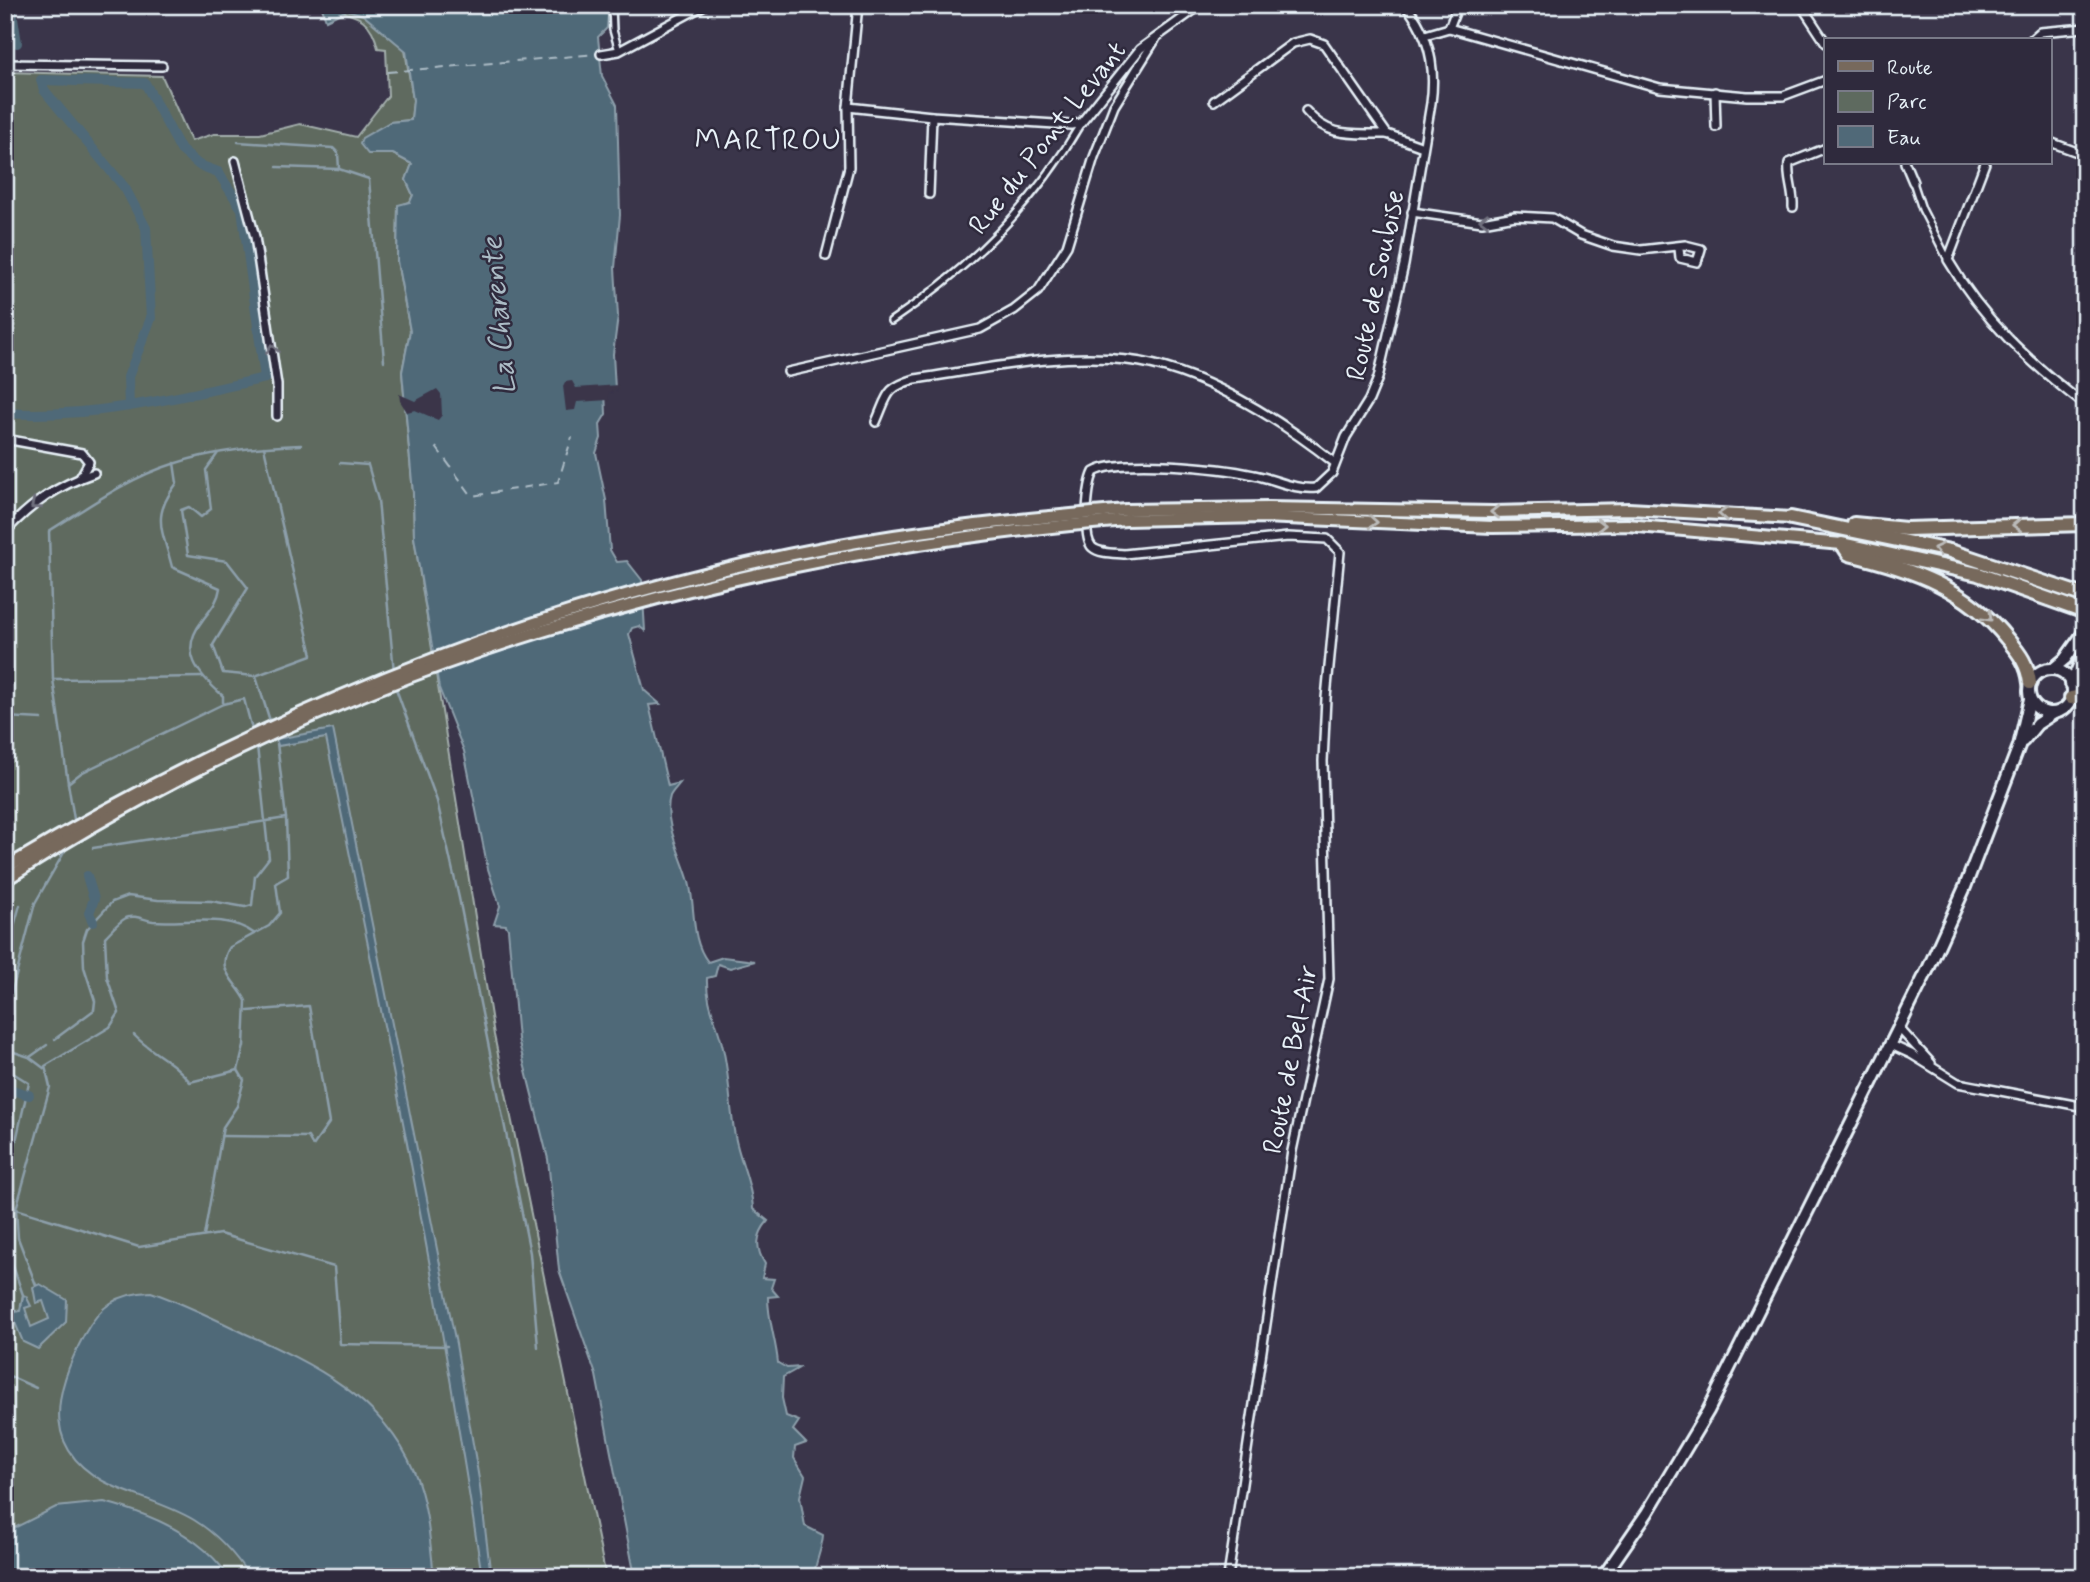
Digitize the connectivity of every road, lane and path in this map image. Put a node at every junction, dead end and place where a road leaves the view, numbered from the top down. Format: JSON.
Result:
{"nodes":[{"id":1,"x":612,"y":5,"type":"edge"},
{"id":2,"x":705,"y":5,"type":"edge"},
{"id":3,"x":858,"y":5,"type":"edge"},
{"id":4,"x":1201,"y":5,"type":"edge"},
{"id":5,"x":1405,"y":5,"type":"edge"},
{"id":6,"x":1458,"y":5,"type":"edge"},
{"id":7,"x":1801,"y":5,"type":"edge"},
{"id":8,"x":1449,"y":27,"type":"junction"},
{"id":9,"x":2085,"y":29,"type":"edge"},
{"id":10,"x":1425,"y":35,"type":"junction"},
{"id":11,"x":2033,"y":38,"type":"edge"},
{"id":12,"x":1156,"y":40,"type":"junction"},
{"id":13,"x":1824,"y":40,"type":"edge"},
{"id":14,"x":619,"y":51,"type":"junction"},
{"id":15,"x":601,"y":54,"type":"dead end"},
{"id":16,"x":5,"y":64,"type":"edge"},
{"id":17,"x":162,"y":66,"type":"dead end"},
{"id":18,"x":1824,"y":81,"type":"edge"},
{"id":19,"x":1715,"y":92,"type":"junction"},
{"id":20,"x":1214,"y":101,"type":"dead end"},
{"id":21,"x":848,"y":107,"type":"junction"},
{"id":22,"x":1306,"y":111,"type":"dead end"},
{"id":23,"x":932,"y":116,"type":"junction"},
{"id":24,"x":1081,"y":123,"type":"junction"},
{"id":25,"x":1716,"y":127,"type":"dead end"},
{"id":26,"x":1387,"y":134,"type":"junction"},
{"id":27,"x":2052,"y":143,"type":"edge"},
{"id":28,"x":1423,"y":146,"type":"junction"},
{"id":29,"x":1824,"y":149,"type":"edge"},
{"id":30,"x":2085,"y":155,"type":"edge"},
{"id":31,"x":235,"y":162,"type":"dead end"},
{"id":32,"x":1905,"y":164,"type":"edge"},
{"id":33,"x":1985,"y":164,"type":"edge"},
{"id":34,"x":1913,"y":182,"type":"joint"},
{"id":35,"x":929,"y":194,"type":"dead end"},
{"id":36,"x":1793,"y":207,"type":"dead end"},
{"id":37,"x":1412,"y":212,"type":"junction"},
{"id":38,"x":1679,"y":248,"type":"dead end"},
{"id":39,"x":826,"y":256,"type":"dead end"},
{"id":40,"x":1948,"y":260,"type":"junction"},
{"id":41,"x":891,"y":321,"type":"dead end"},
{"id":42,"x":788,"y":372,"type":"dead end"},
{"id":43,"x":2085,"y":405,"type":"edge"},
{"id":44,"x":277,"y":416,"type":"dead end"},
{"id":45,"x":876,"y":422,"type":"dead end"},
{"id":46,"x":5,"y":439,"type":"edge"},
{"id":47,"x":1335,"y":463,"type":"junction"},
{"id":48,"x":94,"y":473,"type":"dead end"},
{"id":49,"x":80,"y":478,"type":"junction"},
{"id":50,"x":1126,"y":515,"type":"junction"},
{"id":51,"x":1791,"y":518,"type":"junction"},
{"id":52,"x":2085,"y":524,"type":"edge"},
{"id":53,"x":5,"y":532,"type":"edge"},
{"id":54,"x":1843,"y":544,"type":"junction"},
{"id":55,"x":1336,"y":545,"type":"joint"},
{"id":56,"x":2085,"y":596,"type":"edge"},
{"id":57,"x":2085,"y":612,"type":"edge"},
{"id":58,"x":2085,"y":631,"type":"edge"},
{"id":59,"x":2085,"y":652,"type":"edge"},
{"id":60,"x":2053,"y":669,"type":"junction"},
{"id":61,"x":2030,"y":683,"type":"junction"},
{"id":62,"x":2071,"y":684,"type":"junction"},
{"id":63,"x":2078,"y":697,"type":"edge"},
{"id":64,"x":2030,"y":699,"type":"junction"},
{"id":65,"x":2054,"y":713,"type":"junction"},
{"id":66,"x":2019,"y":747,"type":"junction"},
{"id":67,"x":5,"y":868,"type":"edge"},
{"id":68,"x":5,"y":880,"type":"edge"},
{"id":69,"x":1898,"y":1027,"type":"junction"},
{"id":70,"x":1889,"y":1044,"type":"junction"},
{"id":71,"x":1938,"y":1072,"type":"junction"},
{"id":72,"x":2085,"y":1107,"type":"edge"},
{"id":73,"x":1227,"y":1577,"type":"edge"},
{"id":74,"x":1603,"y":1577,"type":"edge"}],
"edges":[{"from":1,"to":14,"type":"street"},
{"from":2,"to":14,"type":"street"},
{"from":3,"to":21,"type":"street"},
{"from":4,"to":12,"type":"street","name":"Rue du Pont Levant"},
{"from":5,"to":10,"type":"street"},
{"from":6,"to":8,"type":"street"},
{"from":7,"to":13,"type":"street"},
{"from":8,"to":10,"type":"street"},
{"from":8,"to":19,"type":"street"},
{"from":9,"to":11,"type":"street"},
{"from":10,"to":28,"type":"street","name":"Route de Soubise"},
{"from":12,"to":24,"type":"street","name":"Rue du Pont Levant"},
{"from":12,"to":42,"type":"street"},
{"from":14,"to":15,"type":"street"},
{"from":16,"to":17,"type":"street"},
{"from":18,"to":19,"type":"street"},
{"from":19,"to":25,"type":"street"},
{"from":20,"to":26,"type":"street"},
{"from":21,"to":23,"type":"street"},
{"from":21,"to":39,"type":"street"},
{"from":22,"to":26,"type":"street"},
{"from":23,"to":24,"type":"street"},
{"from":23,"to":35,"type":"street"},
{"from":24,"to":41,"type":"street","name":"Rue du Pont Levant"},
{"from":26,"to":28,"type":"street"},
{"from":27,"to":30,"type":"street"},
{"from":28,"to":37,"type":"street","name":"Route de Soubise"},
{"from":29,"to":36,"type":"street"},
{"from":44,"to":31,"type":"street","one_way":true},
{"from":32,"to":34,"type":"street"},
{"from":33,"to":40,"type":"street"},
{"from":34,"to":40,"type":"street"},
{"from":38,"to":37,"type":"street","one_way":true},
{"from":37,"to":47,"type":"street","name":"Route de Soubise"},
{"from":40,"to":43,"type":"street"},
{"from":45,"to":47,"type":"street"},
{"from":46,"to":49,"type":"street"},
{"from":47,"to":55,"type":"street","name":"Route de Soubise"},
{"from":48,"to":49,"type":"street"},
{"from":49,"to":53,"type":"street","one_way":true},
{"from":51,"to":50,"type":"main road","one_way":true},
{"from":50,"to":54,"type":"main road","one_way":true},
{"from":50,"to":67,"type":"main road","bridge":true},
{"from":50,"to":68,"type":"main road","bridge":true},
{"from":52,"to":51,"type":"highway","one_way":true},
{"from":56,"to":51,"type":"highway","one_way":true},
{"from":54,"to":57,"type":"highway"},
{"from":54,"to":61,"type":"highway","one_way":true},
{"from":55,"to":73,"type":"street","name":"Route de Bel-Air"},
{"from":58,"to":60,"type":"main road"},
{"from":59,"to":62,"type":"main road"},
{"from":60,"to":61,"type":"main road"},
{"from":60,"to":62,"type":"main road"},
{"from":61,"to":64,"type":"main road"},
{"from":62,"to":63,"type":"main road"},
{"from":63,"to":65,"type":"main road"},
{"from":64,"to":65,"type":"main road"},
{"from":64,"to":66,"type":"main road"},
{"from":65,"to":66,"type":"main road"},
{"from":66,"to":69,"type":"main road"},
{"from":69,"to":70,"type":"main road"},
{"from":69,"to":71,"type":"street"},
{"from":70,"to":71,"type":"street"},
{"from":70,"to":74,"type":"main road"},
{"from":71,"to":72,"type":"street"}]}
